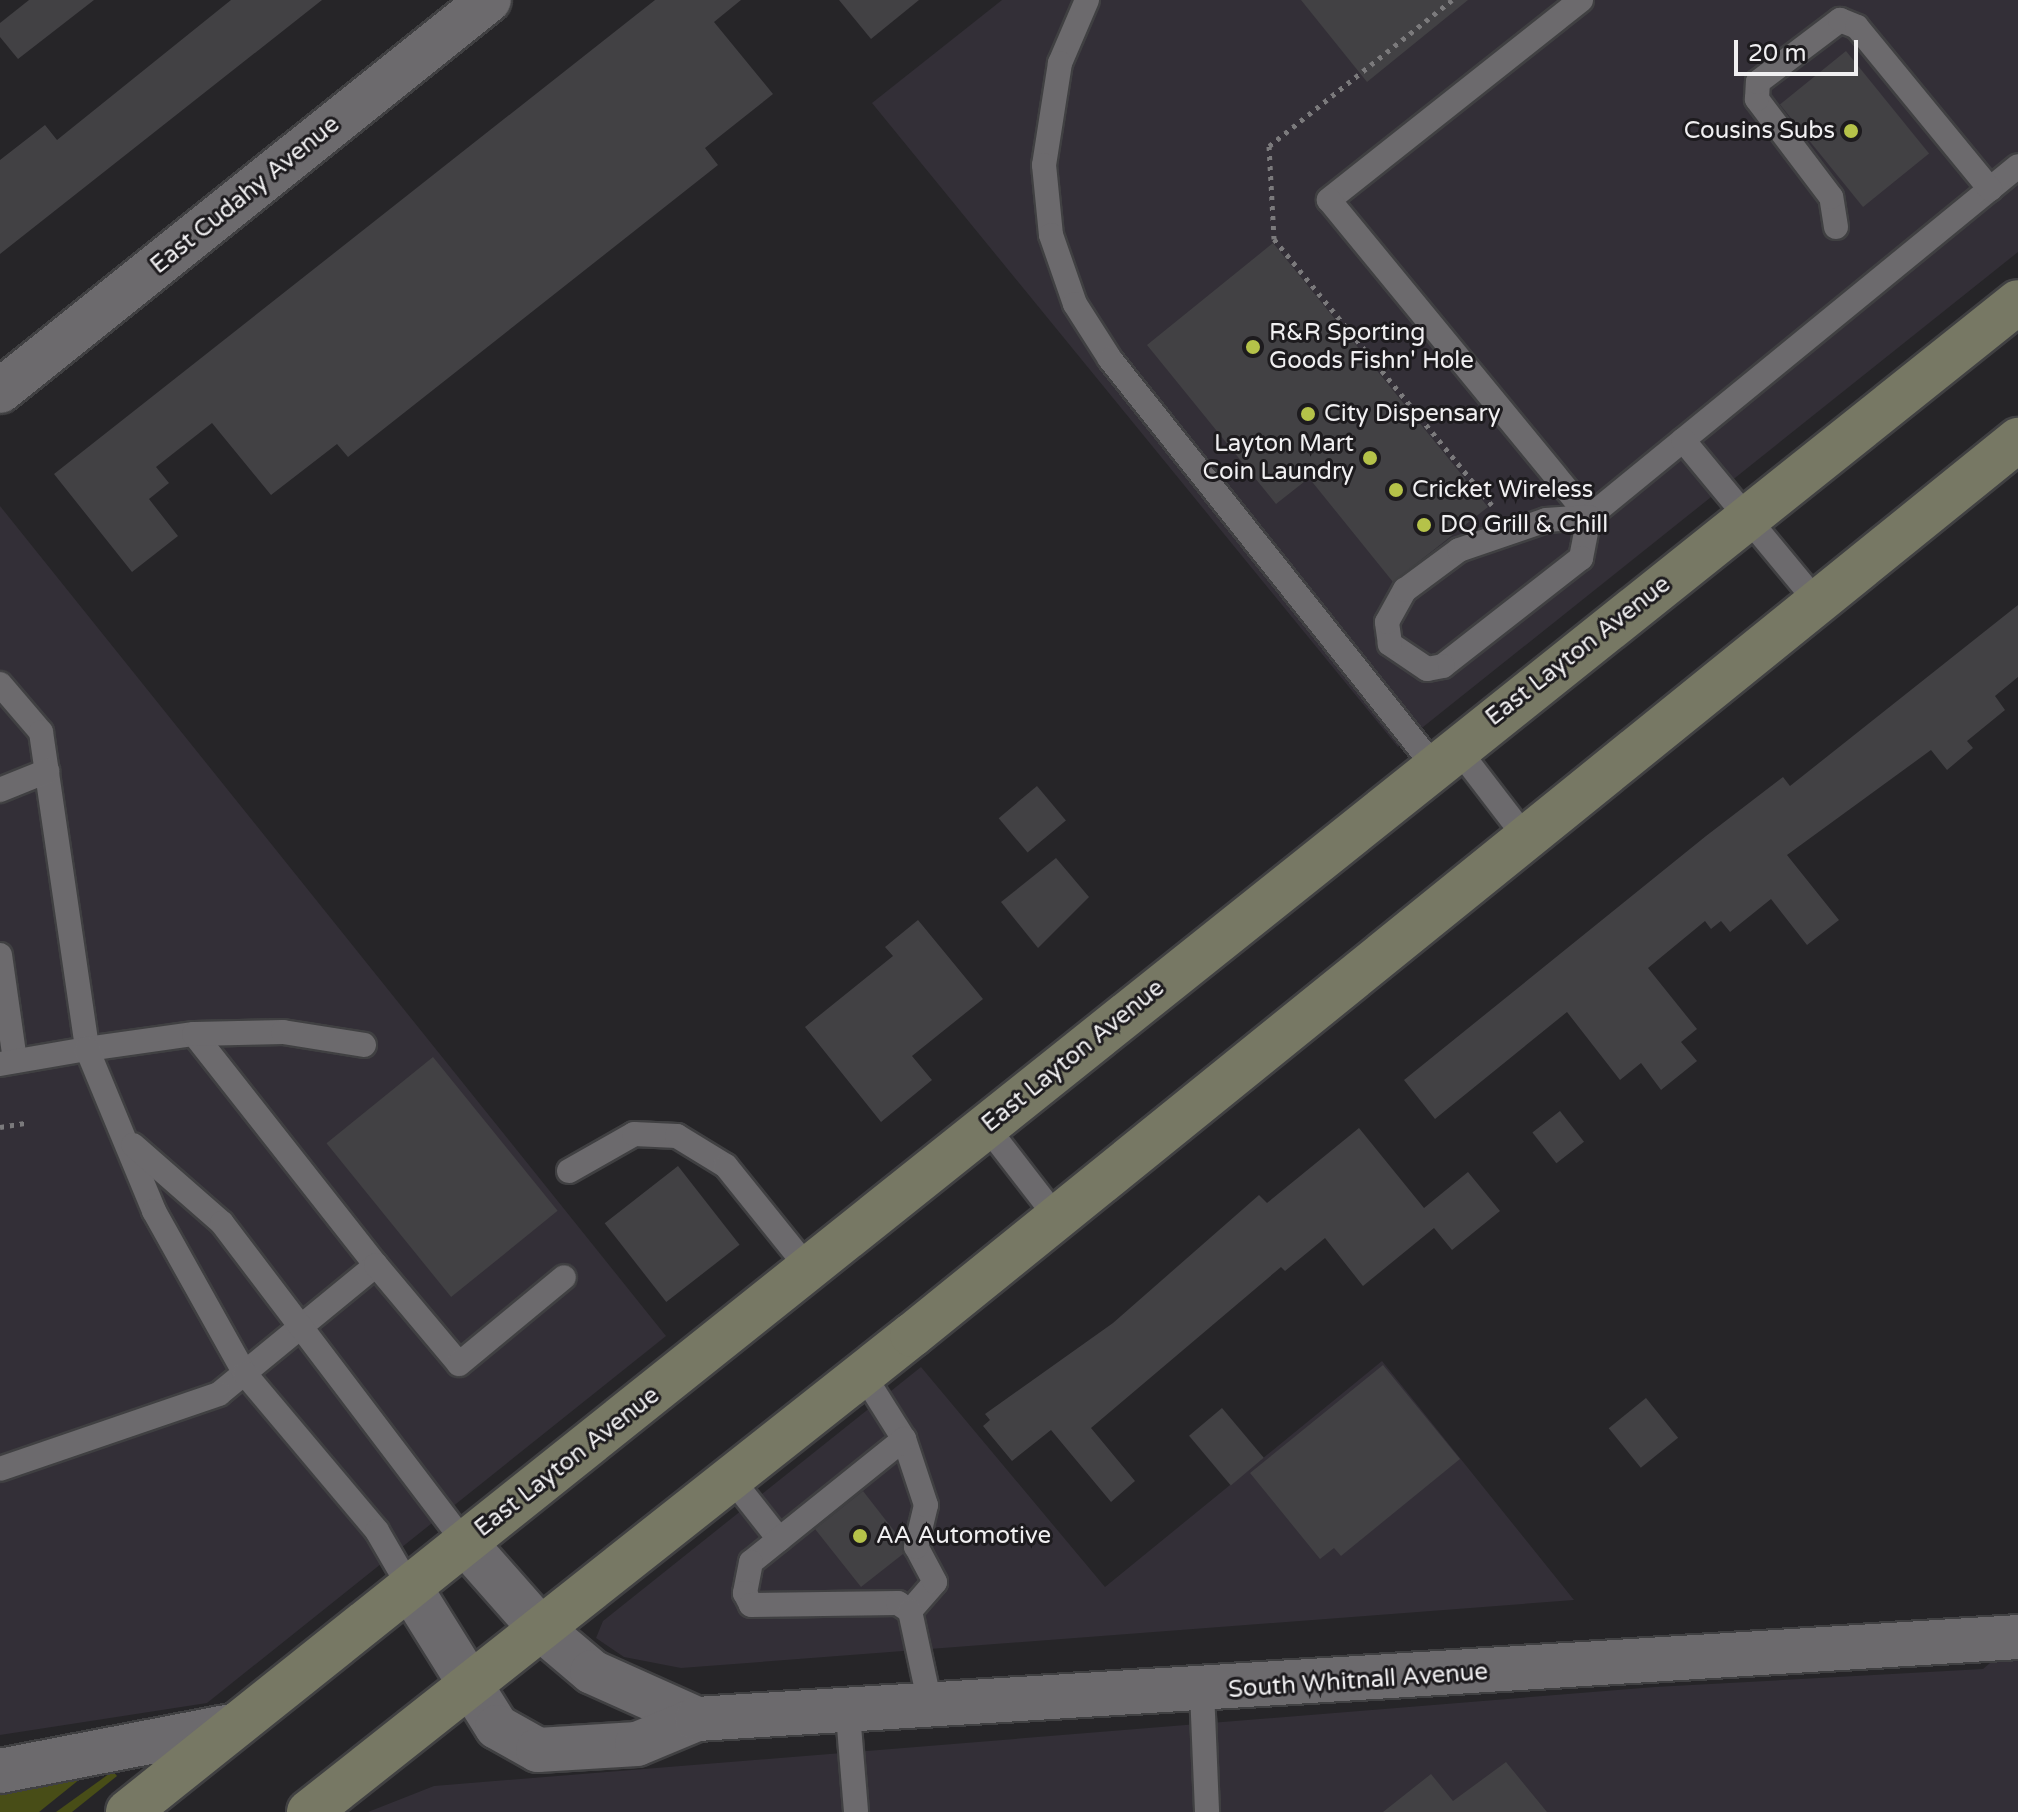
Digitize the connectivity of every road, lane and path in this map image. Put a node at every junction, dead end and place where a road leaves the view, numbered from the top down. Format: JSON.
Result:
{"nodes":[{"id":1,"x":489,"y":0,"type":"edge"},
{"id":2,"x":1087,"y":0,"type":"edge"},
{"id":3,"x":1581,"y":0,"type":"edge"},
{"id":4,"x":2018,"y":166,"type":"edge"},
{"id":5,"x":1990,"y":189,"type":"junction"},
{"id":6,"x":1836,"y":227,"type":"dead end"},
{"id":7,"x":2018,"y":302,"type":"edge"},
{"id":8,"x":0,"y":391,"type":"edge"},
{"id":9,"x":1683,"y":440,"type":"junction"},
{"id":10,"x":2018,"y":440,"type":"edge"},
{"id":11,"x":1748,"y":516,"type":"junction"},
{"id":12,"x":1589,"y":517,"type":"junction"},
{"id":13,"x":1818,"y":603,"type":"junction"},
{"id":14,"x":0,"y":684,"type":"edge"},
{"id":15,"x":1445,"y":757,"type":"junction"},
{"id":16,"x":47,"y":771,"type":"junction"},
{"id":17,"x":0,"y":790,"type":"edge"},
{"id":18,"x":1526,"y":838,"type":"junction"},
{"id":19,"x":0,"y":955,"type":"edge"},
{"id":20,"x":194,"y":1034,"type":"junction"},
{"id":21,"x":364,"y":1045,"type":"dead end"},
{"id":22,"x":87,"y":1049,"type":"junction"},
{"id":23,"x":8,"y":1062,"type":"edge"},
{"id":24,"x":25,"y":1123,"type":"dead end"},
{"id":25,"x":986,"y":1126,"type":"junction"},
{"id":26,"x":0,"y":1127,"type":"edge"},
{"id":27,"x":131,"y":1143,"type":"junction"},
{"id":28,"x":569,"y":1171,"type":"dead end"},
{"id":29,"x":1057,"y":1218,"type":"junction"},
{"id":30,"x":376,"y":1265,"type":"junction"},
{"id":31,"x":808,"y":1268,"type":"junction"},
{"id":32,"x":564,"y":1277,"type":"dead end"},
{"id":33,"x":300,"y":1328,"type":"junction"},
{"id":34,"x":245,"y":1374,"type":"junction"},
{"id":35,"x":863,"y":1374,"type":"junction"},
{"id":36,"x":904,"y":1439,"type":"junction"},
{"id":37,"x":0,"y":1469,"type":"edge"},
{"id":38,"x":731,"y":1478,"type":"junction"},
{"id":39,"x":779,"y":1539,"type":"junction"},
{"id":40,"x":465,"y":1543,"type":"junction"},
{"id":41,"x":410,"y":1588,"type":"junction"},
{"id":42,"x":910,"y":1611,"type":"junction"},
{"id":43,"x":540,"y":1628,"type":"junction"},
{"id":44,"x":2018,"y":1637,"type":"edge"},
{"id":45,"x":466,"y":1687,"type":"junction"},
{"id":46,"x":1202,"y":1691,"type":"junction"},
{"id":47,"x":931,"y":1709,"type":"junction"},
{"id":48,"x":848,"y":1714,"type":"junction"},
{"id":49,"x":697,"y":1719,"type":"junction"},
{"id":50,"x":236,"y":1725,"type":"junction"},
{"id":51,"x":0,"y":1771,"type":"edge"},
{"id":52,"x":128,"y":1812,"type":"edge"},
{"id":53,"x":309,"y":1812,"type":"edge"},
{"id":54,"x":856,"y":1812,"type":"edge"},
{"id":55,"x":1207,"y":1812,"type":"edge"}],
"edges":[{"from":1,"to":8,"type":"street","name":"East Cudahy Avenue"},
{"from":2,"to":15,"type":"lane"},
{"from":3,"to":12,"type":"lane"},
{"from":4,"to":5,"type":"lane"},
{"from":5,"to":6,"type":"lane"},
{"from":5,"to":9,"type":"lane"},
{"from":7,"to":11,"type":"main road","name":"East Layton Avenue"},
{"from":9,"to":11,"type":"lane"},
{"from":9,"to":12,"type":"lane"},
{"from":10,"to":13,"type":"main road"},
{"from":11,"to":13,"type":"lane"},
{"from":11,"to":15,"type":"main road","name":"East Layton Avenue"},
{"from":12,"to":12,"type":"lane"},
{"from":13,"to":18,"type":"main road"},
{"from":14,"to":16,"type":"lane"},
{"from":15,"to":18,"type":"lane"},
{"from":15,"to":25,"type":"main road","name":"East Layton Avenue"},
{"from":16,"to":17,"type":"lane"},
{"from":16,"to":22,"type":"lane"},
{"from":18,"to":29,"type":"main road"},
{"from":19,"to":23,"type":"lane"},
{"from":20,"to":21,"type":"lane"},
{"from":20,"to":22,"type":"lane"},
{"from":20,"to":30,"type":"lane"},
{"from":22,"to":23,"type":"lane"},
{"from":22,"to":27,"type":"lane"},
{"from":24,"to":26,"type":"path"},
{"from":25,"to":29,"type":"lane"},
{"from":25,"to":31,"type":"main road","name":"East Layton Avenue"},
{"from":27,"to":33,"type":"lane"},
{"from":27,"to":34,"type":"lane"},
{"from":28,"to":31,"type":"lane"},
{"from":29,"to":35,"type":"main road"},
{"from":30,"to":32,"type":"lane"},
{"from":30,"to":33,"type":"lane"},
{"from":31,"to":40,"type":"main road","name":"East Layton Avenue"},
{"from":33,"to":34,"type":"lane"},
{"from":33,"to":40,"type":"lane"},
{"from":34,"to":37,"type":"lane"},
{"from":34,"to":41,"type":"lane"},
{"from":35,"to":36,"type":"lane"},
{"from":35,"to":38,"type":"main road"},
{"from":36,"to":39,"type":"lane"},
{"from":36,"to":42,"type":"lane"},
{"from":38,"to":39,"type":"lane"},
{"from":38,"to":43,"type":"main road"},
{"from":39,"to":42,"type":"lane"},
{"from":40,"to":41,"type":"main road","name":"East Layton Avenue"},
{"from":40,"to":43,"type":"street","name":"South Whitnall Avenue"},
{"from":41,"to":45,"type":"street","name":"South Whitnall Avenue"},
{"from":41,"to":50,"type":"main road","name":"East Layton Avenue"},
{"from":42,"to":47,"type":"lane"},
{"from":43,"to":45,"type":"main road"},
{"from":43,"to":49,"type":"street","name":"South Whitnall Avenue"},
{"from":44,"to":46,"type":"street","name":"South Whitnall Avenue"},
{"from":45,"to":49,"type":"street","name":"South Whitnall Avenue"},
{"from":45,"to":53,"type":"main road"},
{"from":46,"to":47,"type":"street","name":"South Whitnall Avenue"},
{"from":46,"to":55,"type":"lane"},
{"from":47,"to":48,"type":"street","name":"South Whitnall Avenue"},
{"from":48,"to":49,"type":"street","name":"South Whitnall Avenue"},
{"from":48,"to":54,"type":"lane"},
{"from":50,"to":51,"type":"street"},
{"from":50,"to":52,"type":"main road","name":"East Layton Avenue"}]}
